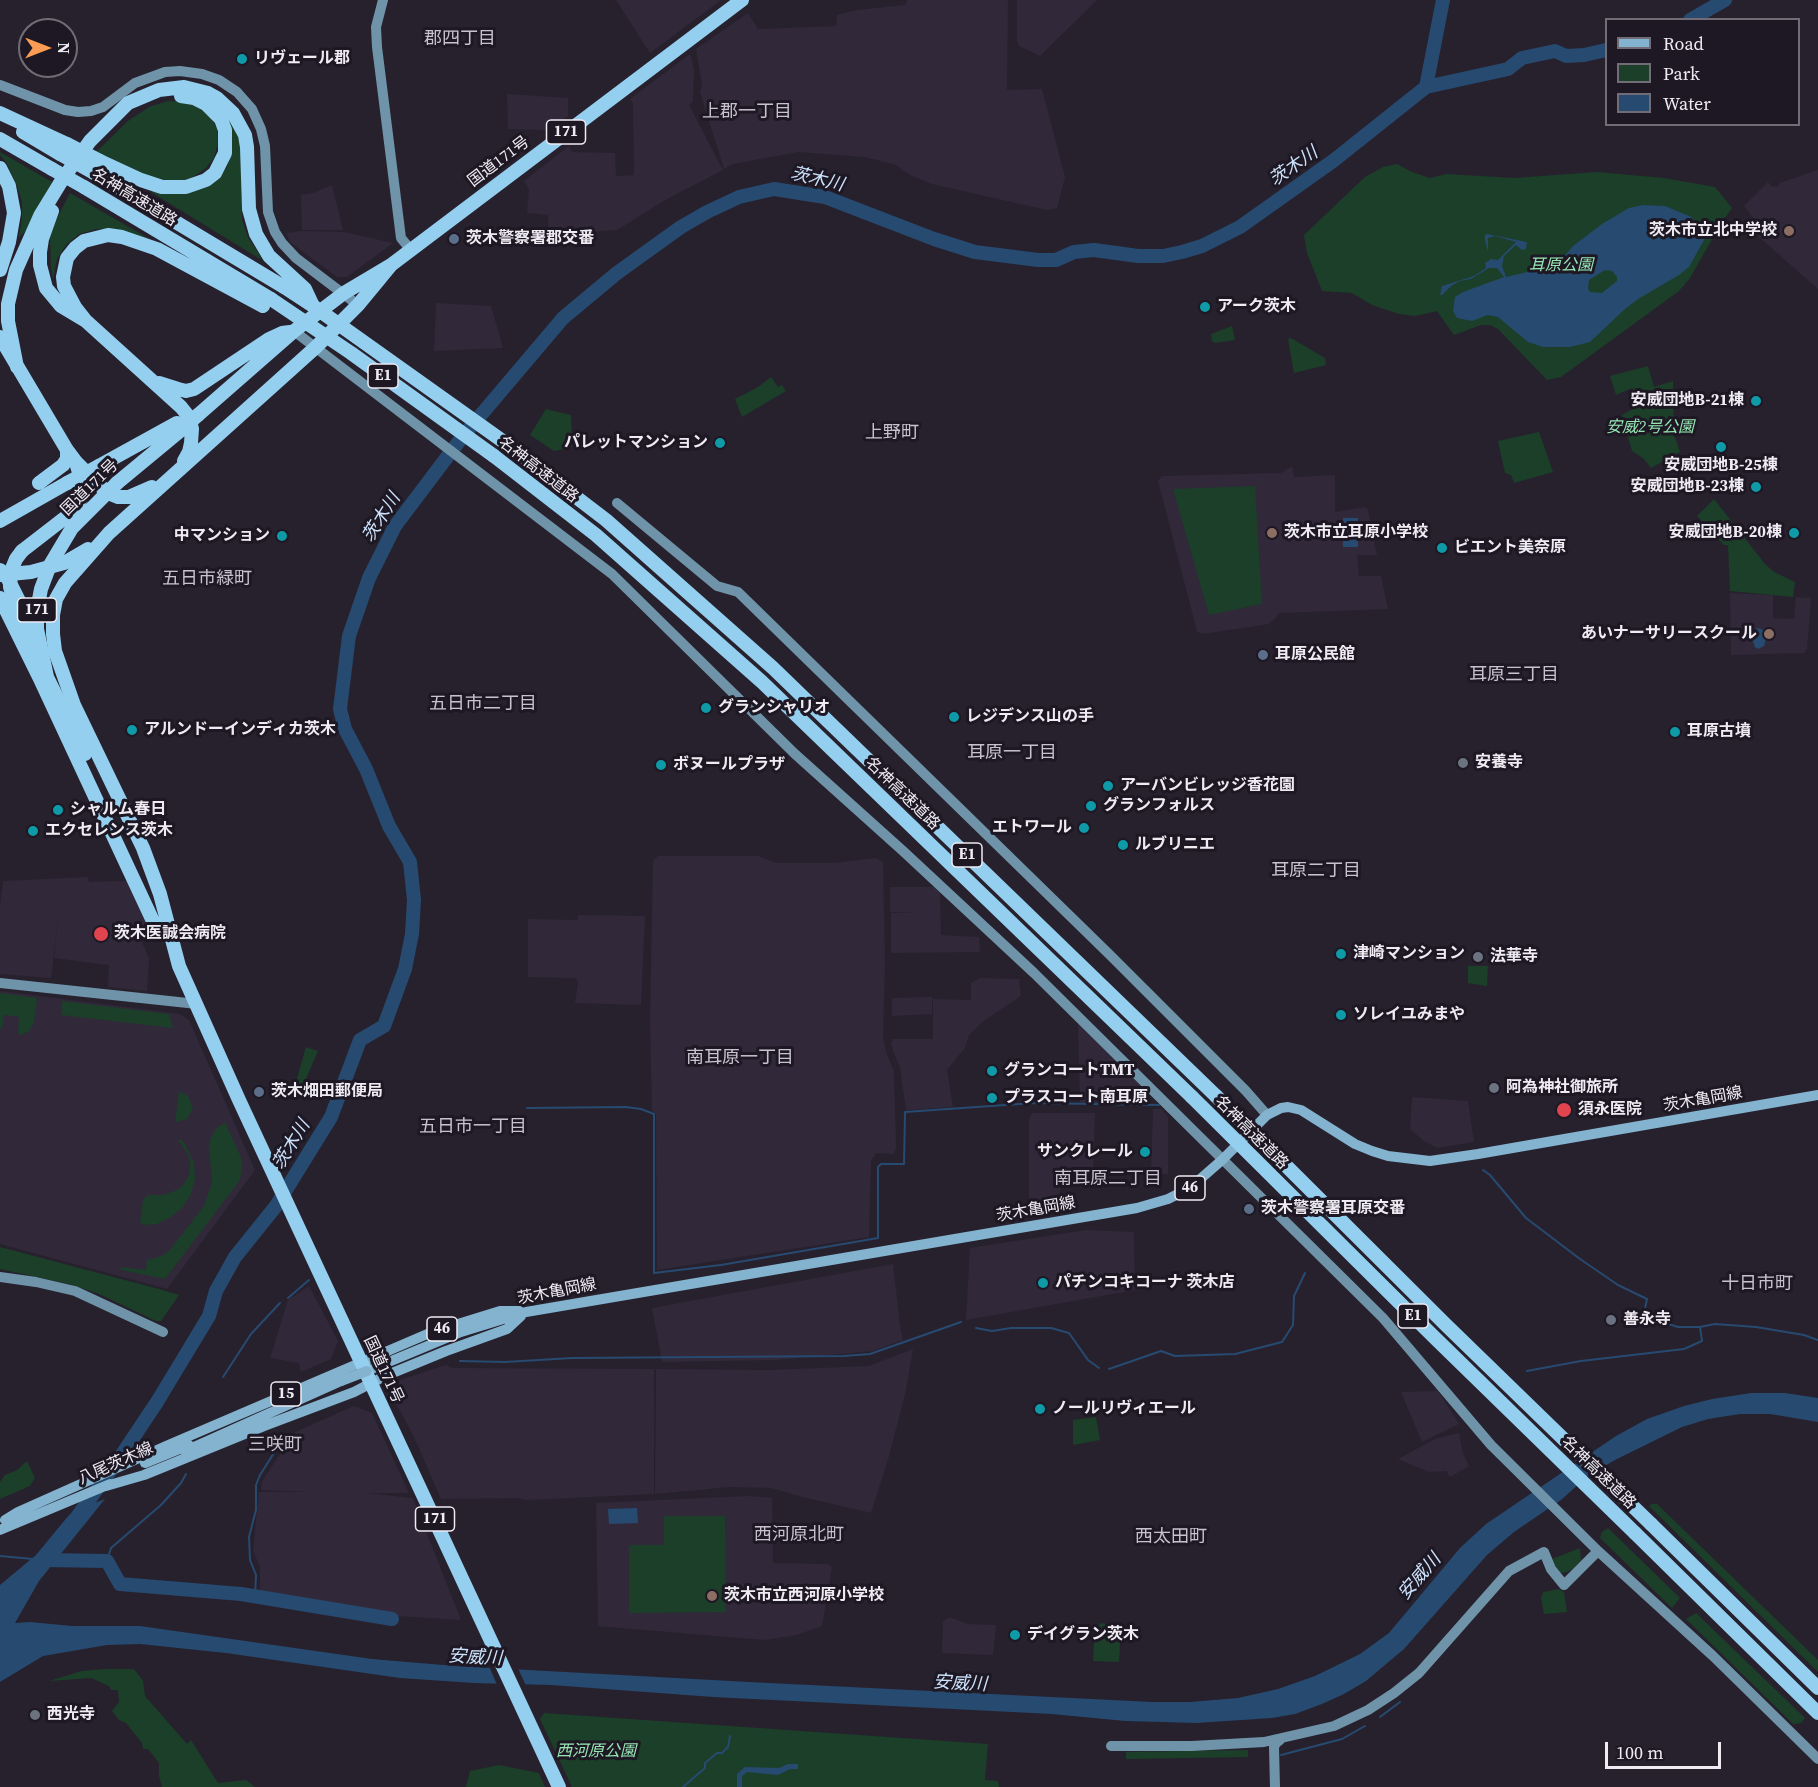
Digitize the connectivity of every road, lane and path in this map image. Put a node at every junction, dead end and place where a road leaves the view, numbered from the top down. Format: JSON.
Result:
{"nodes":[{"id":1,"x":383,"y":0,"type":"edge"},
{"id":2,"x":742,"y":0,"type":"edge"},
{"id":3,"x":0,"y":85,"type":"edge"},
{"id":4,"x":0,"y":113,"type":"edge"},
{"id":5,"x":0,"y":120,"type":"edge"},
{"id":6,"x":0,"y":139,"type":"edge"},
{"id":7,"x":63,"y":149,"type":"junction"},
{"id":8,"x":97,"y":167,"type":"junction"},
{"id":9,"x":0,"y":168,"type":"edge"},
{"id":10,"x":410,"y":249,"type":"junction"},
{"id":11,"x":391,"y":265,"type":"junction"},
{"id":12,"x":0,"y":270,"type":"edge"},
{"id":13,"x":288,"y":284,"type":"junction"},
{"id":14,"x":344,"y":293,"type":"junction"},
{"id":15,"x":267,"y":303,"type":"junction"},
{"id":16,"x":358,"y":305,"type":"junction"},
{"id":17,"x":86,"y":321,"type":"junction"},
{"id":18,"x":294,"y":331,"type":"junction"},
{"id":19,"x":0,"y":337,"type":"edge"},
{"id":20,"x":316,"y":348,"type":"junction"},
{"id":21,"x":17,"y":367,"type":"junction"},
{"id":22,"x":151,"y":380,"type":"junction"},
{"id":23,"x":179,"y":426,"type":"junction"},
{"id":24,"x":67,"y":450,"type":"junction"},
{"id":25,"x":76,"y":462,"type":"junction"},
{"id":26,"x":173,"y":474,"type":"junction"},
{"id":27,"x":39,"y":483,"type":"dead end"},
{"id":28,"x":617,"y":503,"type":"dead end"},
{"id":29,"x":0,"y":521,"type":"edge"},
{"id":30,"x":109,"y":533,"type":"junction"},
{"id":31,"x":2,"y":573,"type":"edge"},
{"id":32,"x":0,"y":598,"type":"edge"},
{"id":33,"x":48,"y":677,"type":"junction"},
{"id":34,"x":74,"y":705,"type":"junction"},
{"id":35,"x":159,"y":934,"type":"junction"},
{"id":36,"x":179,"y":966,"type":"junction"},
{"id":37,"x":0,"y":983,"type":"edge"},
{"id":38,"x":197,"y":1004,"type":"junction"},
{"id":39,"x":1818,"y":1095,"type":"edge"},
{"id":40,"x":1267,"y":1115,"type":"junction"},
{"id":41,"x":1222,"y":1161,"type":"junction"},
{"id":42,"x":0,"y":1276,"type":"edge"},
{"id":43,"x":526,"y":1312,"type":"junction"},
{"id":44,"x":163,"y":1332,"type":"dead end"},
{"id":45,"x":367,"y":1372,"type":"junction"},
{"id":46,"x":244,"y":1424,"type":"junction"},
{"id":47,"x":165,"y":1451,"type":"junction"},
{"id":48,"x":147,"y":1470,"type":"junction"},
{"id":49,"x":2,"y":1524,"type":"edge"},
{"id":50,"x":1598,"y":1551,"type":"junction"},
{"id":51,"x":1818,"y":1688,"type":"edge"},
{"id":52,"x":1818,"y":1713,"type":"edge"},
{"id":53,"x":1280,"y":1740,"type":"junction"},
{"id":54,"x":1111,"y":1746,"type":"dead end"},
{"id":55,"x":1818,"y":1759,"type":"edge"},
{"id":56,"x":559,"y":1787,"type":"edge"},
{"id":57,"x":1275,"y":1787,"type":"edge"}],
"edges":[{"from":1,"to":10,"type":"street"},
{"from":2,"to":10,"type":"highway","name":"国道171号","number":"171"},
{"from":3,"to":14,"type":"street"},
{"from":4,"to":7,"type":"highway"},
{"from":5,"to":7,"type":"highway","name":"名神高速道路","number":"E1"},
{"from":6,"to":15,"type":"highway","name":"名神高速道路","number":"E1","bridge":true},
{"from":7,"to":8,"type":"highway","name":"名神高速道路","number":"E1","bridge":true},
{"from":8,"to":13,"type":"highway","name":"名神高速道路","number":"E1"},
{"from":8,"to":17,"type":"highway"},
{"from":9,"to":12,"type":"highway"},
{"from":10,"to":11,"type":"highway","name":"国道171号","number":"171"},
{"from":11,"to":14,"type":"highway","name":"国道171号","number":"171"},
{"from":11,"to":16,"type":"highway","name":"国道171号","number":"171"},
{"from":13,"to":21,"type":"highway"},
{"from":13,"to":51,"type":"highway","name":"名神高速道路","number":"E1","bridge":true},
{"from":14,"to":16,"type":"street"},
{"from":14,"to":18,"type":"highway","name":"国道171号","number":"171"},
{"from":15,"to":17,"type":"highway"},
{"from":15,"to":52,"type":"highway","name":"名神高速道路","number":"E1","bridge":true},
{"from":16,"to":20,"type":"highway","name":"国道171号","number":"171"},
{"from":17,"to":22,"type":"highway"},
{"from":18,"to":20,"type":"street"},
{"from":18,"to":22,"type":"highway"},
{"from":18,"to":23,"type":"highway","name":"国道171号","number":"171","bridge":true},
{"from":19,"to":21,"type":"highway"},
{"from":20,"to":26,"type":"highway","name":"国道171号","number":"171"},
{"from":20,"to":41,"type":"street"},
{"from":21,"to":24,"type":"highway"},
{"from":22,"to":26,"type":"highway"},
{"from":23,"to":29,"type":"highway","bridge":true},
{"from":23,"to":33,"type":"highway","name":"国道171号","number":"171","bridge":true},
{"from":24,"to":25,"type":"highway"},
{"from":24,"to":27,"type":"highway"},
{"from":25,"to":26,"type":"highway"},
{"from":25,"to":33,"type":"highway","bridge":true},
{"from":26,"to":30,"type":"highway","name":"国道171号","number":"171"},
{"from":28,"to":40,"type":"street"},
{"from":30,"to":31,"type":"highway"},
{"from":30,"to":34,"type":"highway","name":"国道171号","number":"171"},
{"from":31,"to":34,"type":"highway"},
{"from":32,"to":35,"type":"highway"},
{"from":33,"to":35,"type":"highway","name":"国道171号","number":"171","bridge":true},
{"from":34,"to":36,"type":"highway","name":"国道171号","number":"171"},
{"from":35,"to":36,"type":"highway","name":"国道171号","number":"171"},
{"from":36,"to":38,"type":"highway","name":"国道171号","number":"171"},
{"from":37,"to":38,"type":"street"},
{"from":38,"to":45,"type":"highway","name":"国道171号","number":"171"},
{"from":39,"to":40,"type":"main road","name":"茨木亀岡線"},
{"from":40,"to":41,"type":"main road","name":"茨木亀岡線","number":"46"},
{"from":41,"to":43,"type":"main road","name":"茨木亀岡線","number":"46"},
{"from":41,"to":50,"type":"street"},
{"from":42,"to":44,"type":"street"},
{"from":43,"to":45,"type":"main road","name":"茨木亀岡線","number":"46"},
{"from":43,"to":45,"type":"main road","number":"46"},
{"from":43,"to":45,"type":"main road","number":"46"},
{"from":45,"to":46,"type":"main road","name":"八尾茨木線","number":"15","bridge":true},
{"from":45,"to":47,"type":"main road","number":"15"},
{"from":45,"to":48,"type":"main road","number":"15"},
{"from":45,"to":56,"type":"highway","name":"国道171号","number":"171"},
{"from":46,"to":47,"type":"main road","name":"八尾茨木線","number":"15"},
{"from":46,"to":48,"type":"main road","name":"八尾茨木線","number":"15"},
{"from":47,"to":49,"type":"main road","name":"八尾茨木線","number":"15"},
{"from":48,"to":49,"type":"main road","name":"八尾茨木線","number":"15"},
{"from":50,"to":53,"type":"street"},
{"from":50,"to":55,"type":"street"},
{"from":53,"to":54,"type":"street"},
{"from":53,"to":57,"type":"street"}]}
